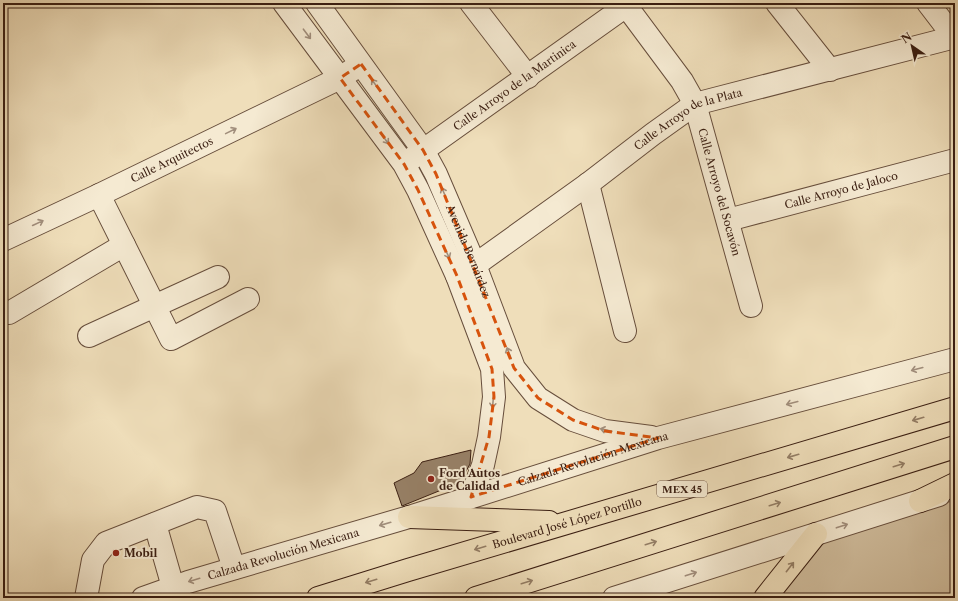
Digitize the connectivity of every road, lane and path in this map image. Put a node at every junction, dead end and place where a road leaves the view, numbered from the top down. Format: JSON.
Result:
{"nodes":[{"id":1,"x":284,"y":3,"type":"edge"},
{"id":2,"x":317,"y":3,"type":"edge"},
{"id":3,"x":471,"y":3,"type":"edge"},
{"id":4,"x":777,"y":3,"type":"edge"},
{"id":5,"x":928,"y":3,"type":"edge"},
{"id":6,"x":625,"y":5,"type":"edge"},
{"id":7,"x":955,"y":37,"type":"edge"},
{"id":8,"x":361,"y":64,"type":"junction"},
{"id":9,"x":830,"y":70,"type":"junction"},
{"id":10,"x":528,"y":77,"type":"junction"},
{"id":11,"x":340,"y":78,"type":"junction"},
{"id":12,"x":694,"y":104,"type":"junction"},
{"id":13,"x":423,"y":150,"type":"junction"},
{"id":14,"x":955,"y":160,"type":"edge"},
{"id":15,"x":404,"y":164,"type":"junction"},
{"id":16,"x":588,"y":184,"type":"junction"},
{"id":17,"x":99,"y":195,"type":"junction"},
{"id":18,"x":728,"y":220,"type":"junction"},
{"id":19,"x":3,"y":240,"type":"edge"},
{"id":20,"x":124,"y":245,"type":"junction"},
{"id":21,"x":466,"y":271,"type":"junction"},
{"id":22,"x":218,"y":277,"type":"dead end"},
{"id":23,"x":248,"y":299,"type":"dead end"},
{"id":24,"x":154,"y":306,"type":"junction"},
{"id":25,"x":751,"y":306,"type":"dead end"},
{"id":26,"x":9,"y":313,"type":"dead end"},
{"id":27,"x":625,"y":331,"type":"dead end"},
{"id":28,"x":89,"y":336,"type":"dead end"},
{"id":29,"x":955,"y":359,"type":"edge"},
{"id":30,"x":955,"y":408,"type":"edge"},
{"id":31,"x":658,"y":438,"type":"junction"},
{"id":32,"x":955,"y":447,"type":"edge"},
{"id":33,"x":955,"y":484,"type":"edge"},
{"id":34,"x":955,"y":490,"type":"edge"},
{"id":35,"x":471,"y":497,"type":"junction"},
{"id":36,"x":920,"y":501,"type":"junction"},
{"id":37,"x":409,"y":517,"type":"junction"},
{"id":38,"x":566,"y":523,"type":"junction"},
{"id":39,"x":155,"y":524,"type":"junction"},
{"id":40,"x":816,"y":534,"type":"junction"},
{"id":41,"x":234,"y":568,"type":"junction"},
{"id":42,"x":173,"y":587,"type":"junction"},
{"id":43,"x":86,"y":598,"type":"edge"},
{"id":44,"x":143,"y":598,"type":"edge"},
{"id":45,"x":318,"y":598,"type":"edge"},
{"id":46,"x":476,"y":598,"type":"edge"},
{"id":47,"x":614,"y":598,"type":"edge"},
{"id":48,"x":765,"y":598,"type":"edge"}],
"edges":[{"from":1,"to":11,"type":"street","name":"Avenida Bernárdez","one_way":true},
{"from":2,"to":8,"type":"street","name":"Avenida Bernárdez"},
{"from":3,"to":10,"type":"street"},
{"from":4,"to":9,"type":"street"},
{"from":5,"to":7,"type":"street"},
{"from":6,"to":10,"type":"street","name":"Calle Arroyo de la Martinica"},
{"from":6,"to":12,"type":"street","name":"Calle Arroyo del Socavón"},
{"from":7,"to":9,"type":"street","name":"Calle Arroyo de la Plata"},
{"from":8,"to":11,"type":"street","name":"Calle Arquitectos"},
{"from":13,"to":8,"type":"street","name":"Avenida Bernárdez","one_way":true},
{"from":9,"to":12,"type":"street","name":"Calle Arroyo de la Plata"},
{"from":10,"to":13,"type":"street","name":"Calle Arroyo de la Martinica"},
{"from":11,"to":15,"type":"street","name":"Avenida Bernárdez","one_way":true},
{"from":17,"to":11,"type":"street","name":"Calle Arquitectos","one_way":true},
{"from":12,"to":16,"type":"street","name":"Calle Arroyo de la Plata"},
{"from":12,"to":18,"type":"street","name":"Calle Arroyo del Socavón"},
{"from":13,"to":15,"type":"street","name":"Calle Arroyo de la Martinica"},
{"from":21,"to":13,"type":"street","name":"Avenida Bernárdez","one_way":true},
{"from":14,"to":18,"type":"street","name":"Calle Arroyo de Jaloco"},
{"from":15,"to":21,"type":"street","name":"Avenida Bernárdez","one_way":true},
{"from":16,"to":21,"type":"street","name":"Calle Arroyo de la Plata"},
{"from":16,"to":27,"type":"street"},
{"from":19,"to":17,"type":"street","name":"Calle Arquitectos","one_way":true},
{"from":17,"to":20,"type":"street"},
{"from":18,"to":25,"type":"street","name":"Calle Arroyo del Socavón"},
{"from":20,"to":24,"type":"street"},
{"from":20,"to":26,"type":"street"},
{"from":31,"to":21,"type":"street","name":"Avenida Bernárdez","one_way":true},
{"from":21,"to":35,"type":"street","name":"Avenida Bernárdez","one_way":true},
{"from":22,"to":24,"type":"street"},
{"from":23,"to":24,"type":"street"},
{"from":24,"to":28,"type":"street"},
{"from":29,"to":31,"type":"street","name":"Calzada Revolución Mexicana","one_way":true},
{"from":30,"to":38,"type":"main road","name":"Boulevard José López Portillo","number":"MEX 45","one_way":true},
{"from":31,"to":35,"type":"street","name":"Calzada Revolución Mexicana"},
{"from":46,"to":32,"type":"main road","one_way":true},
{"from":33,"to":36,"type":"main road"},
{"from":34,"to":36,"type":"street"},
{"from":35,"to":37,"type":"street","name":"Calzada Revolución Mexicana"},
{"from":40,"to":36,"type":"street","one_way":true},
{"from":37,"to":38,"type":"main road"},
{"from":37,"to":41,"type":"street","name":"Calzada Revolución Mexicana","one_way":true},
{"from":38,"to":45,"type":"main road","name":"Boulevard José López Portillo","number":"MEX 45","one_way":true},
{"from":39,"to":41,"type":"street"},
{"from":39,"to":42,"type":"street"},
{"from":39,"to":43,"type":"street"},
{"from":47,"to":40,"type":"street","one_way":true},
{"from":48,"to":40,"type":"main road","one_way":true},
{"from":41,"to":42,"type":"street","name":"Calzada Revolución Mexicana","one_way":true},
{"from":42,"to":44,"type":"street","name":"Calzada Revolución Mexicana"}]}
